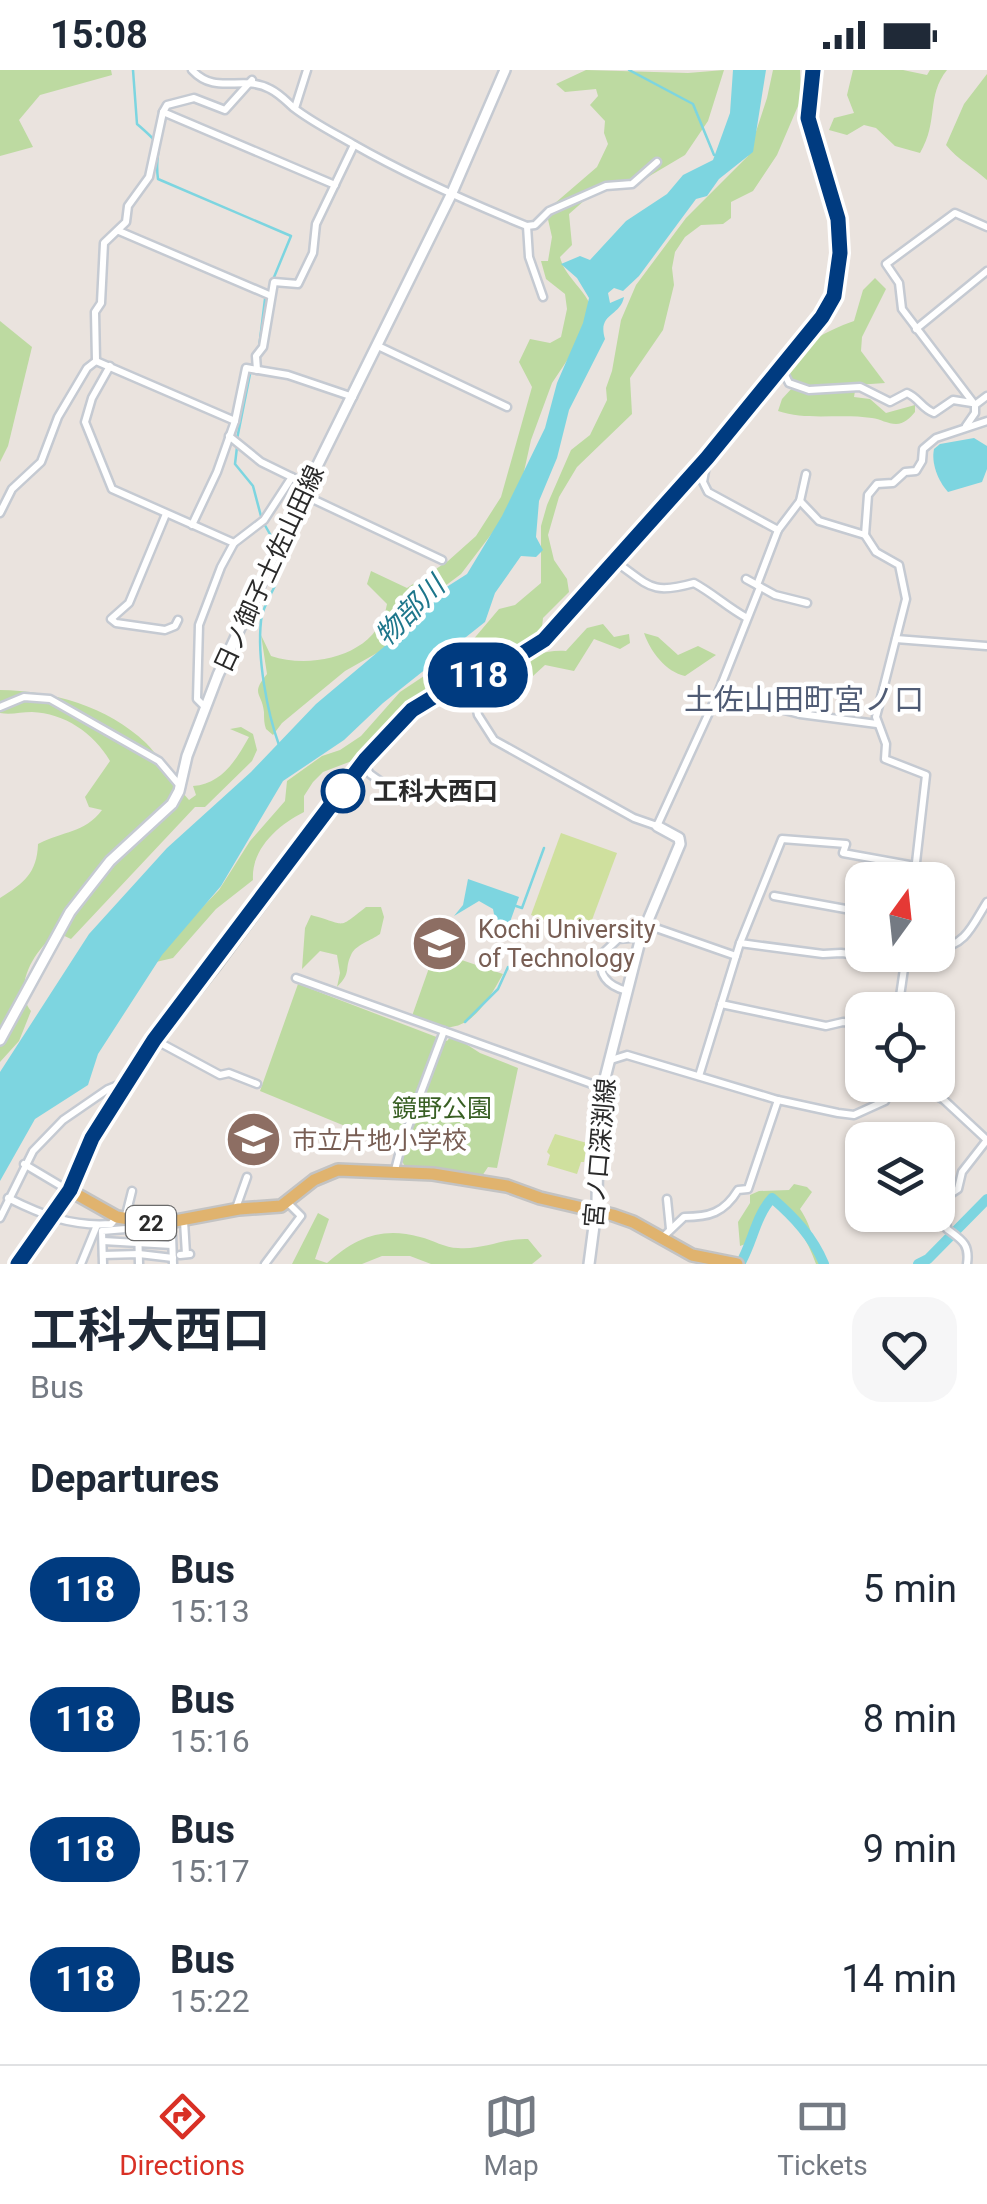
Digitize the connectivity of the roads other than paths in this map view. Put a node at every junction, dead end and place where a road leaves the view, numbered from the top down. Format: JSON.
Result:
{"nodes":[{"id":1,"x":192,"y":70,"type":"edge"},
{"id":2,"x":307,"y":70,"type":"edge"},
{"id":3,"x":505,"y":70,"type":"edge"},
{"id":4,"x":813,"y":70,"type":"edge"},
{"id":5,"x":252,"y":80,"type":"junction"},
{"id":6,"x":295,"y":108,"type":"junction"},
{"id":7,"x":164,"y":112,"type":"junction"},
{"id":8,"x":354,"y":145,"type":"junction"},
{"id":9,"x":657,"y":162,"type":"dead end"},
{"id":10,"x":335,"y":185,"type":"junction"},
{"id":11,"x":451,"y":194,"type":"junction"},
{"id":12,"x":528,"y":226,"type":"junction"},
{"id":13,"x":987,"y":227,"type":"edge"},
{"id":14,"x":118,"y":231,"type":"junction"},
{"id":15,"x":987,"y":272,"type":"edge"},
{"id":16,"x":269,"y":296,"type":"junction"},
{"id":17,"x":543,"y":298,"type":"dead end"},
{"id":18,"x":916,"y":329,"type":"junction"},
{"id":19,"x":378,"y":346,"type":"junction"},
{"id":20,"x":96,"y":361,"type":"junction"},
{"id":21,"x":110,"y":366,"type":"junction"},
{"id":22,"x":781,"y":368,"type":"junction"},
{"id":23,"x":252,"y":369,"type":"junction"},
{"id":24,"x":987,"y":396,"type":"edge"},
{"id":25,"x":353,"y":397,"type":"junction"},
{"id":26,"x":975,"y":404,"type":"junction"},
{"id":27,"x":507,"y":407,"type":"dead end"},
{"id":28,"x":234,"y":421,"type":"junction"},
{"id":29,"x":987,"y":421,"type":"edge"},
{"id":30,"x":966,"y":428,"type":"junction"},
{"id":31,"x":229,"y":436,"type":"junction"},
{"id":32,"x":707,"y":458,"type":"junction"},
{"id":33,"x":806,"y":474,"type":"dead end"},
{"id":34,"x":292,"y":477,"type":"junction"},
{"id":35,"x":306,"y":490,"type":"junction"},
{"id":36,"x":800,"y":502,"type":"junction"},
{"id":37,"x":0,"y":513,"type":"edge"},
{"id":38,"x":166,"y":514,"type":"junction"},
{"id":39,"x":192,"y":525,"type":"junction"},
{"id":40,"x":778,"y":530,"type":"junction"},
{"id":41,"x":864,"y":535,"type":"junction"},
{"id":42,"x":234,"y":543,"type":"junction"},
{"id":43,"x":442,"y":560,"type":"dead end"},
{"id":44,"x":616,"y":562,"type":"junction"},
{"id":45,"x":746,"y":579,"type":"dead end"},
{"id":46,"x":758,"y":586,"type":"junction"},
{"id":47,"x":807,"y":604,"type":"dead end"},
{"id":48,"x":747,"y":618,"type":"junction"},
{"id":49,"x":178,"y":620,"type":"dead end"},
{"id":50,"x":896,"y":639,"type":"junction"},
{"id":51,"x":986,"y":646,"type":"edge"},
{"id":52,"x":470,"y":678,"type":"junction"},
{"id":53,"x":718,"y":693,"type":"junction"},
{"id":54,"x":0,"y":707,"type":"edge"},
{"id":55,"x":206,"y":708,"type":"junction"},
{"id":56,"x":877,"y":724,"type":"junction"},
{"id":57,"x":363,"y":763,"type":"junction"},
{"id":58,"x":181,"y":787,"type":"junction"},
{"id":59,"x":398,"y":794,"type":"dead end"},
{"id":60,"x":657,"y":826,"type":"junction"},
{"id":61,"x":893,"y":862,"type":"edge"},
{"id":62,"x":916,"y":862,"type":"edge"},
{"id":63,"x":774,"y":896,"type":"dead end"},
{"id":64,"x":987,"y":902,"type":"edge"},
{"id":65,"x":845,"y":909,"type":"edge"},
{"id":66,"x":647,"y":922,"type":"junction"},
{"id":67,"x":641,"y":936,"type":"junction"},
{"id":68,"x":740,"y":943,"type":"junction"},
{"id":69,"x":955,"y":944,"type":"edge"},
{"id":70,"x":845,"y":953,"type":"edge"},
{"id":71,"x":736,"y":956,"type":"junction"},
{"id":72,"x":296,"y":978,"type":"dead end"},
{"id":73,"x":627,"y":992,"type":"junction"},
{"id":74,"x":721,"y":1004,"type":"junction"},
{"id":75,"x":845,"y":1025,"type":"edge"},
{"id":76,"x":444,"y":1031,"type":"junction"},
{"id":77,"x":0,"y":1040,"type":"edge"},
{"id":78,"x":154,"y":1040,"type":"junction"},
{"id":79,"x":609,"y":1062,"type":"junction"},
{"id":80,"x":699,"y":1076,"type":"junction"},
{"id":81,"x":125,"y":1082,"type":"junction"},
{"id":82,"x":257,"y":1084,"type":"dead end"},
{"id":83,"x":603,"y":1088,"type":"junction"},
{"id":84,"x":778,"y":1100,"type":"junction"},
{"id":85,"x":883,"y":1102,"type":"edge"},
{"id":86,"x":946,"y":1102,"type":"edge"},
{"id":87,"x":987,"y":1140,"type":"edge"},
{"id":88,"x":24,"y":1164,"type":"junction"},
{"id":89,"x":395,"y":1170,"type":"junction"},
{"id":90,"x":247,"y":1176,"type":"dead end"},
{"id":91,"x":70,"y":1190,"type":"junction"},
{"id":92,"x":132,"y":1191,"type":"dead end"},
{"id":93,"x":8,"y":1198,"type":"junction"},
{"id":94,"x":667,"y":1198,"type":"dead end"},
{"id":95,"x":286,"y":1202,"type":"junction"},
{"id":96,"x":236,"y":1209,"type":"junction"},
{"id":97,"x":596,"y":1211,"type":"junction"},
{"id":98,"x":0,"y":1218,"type":"edge"},
{"id":99,"x":51,"y":1219,"type":"junction"},
{"id":100,"x":184,"y":1220,"type":"junction"},
{"id":101,"x":129,"y":1221,"type":"junction"},
{"id":102,"x":96,"y":1225,"type":"junction"},
{"id":103,"x":666,"y":1234,"type":"junction"},
{"id":104,"x":103,"y":1242,"type":"junction"},
{"id":105,"x":138,"y":1242,"type":"junction"},
{"id":106,"x":172,"y":1245,"type":"junction"},
{"id":107,"x":139,"y":1254,"type":"junction"},
{"id":108,"x":180,"y":1257,"type":"edge"},
{"id":109,"x":103,"y":1260,"type":"edge"},
{"id":110,"x":733,"y":1263,"type":"edge"},
{"id":111,"x":18,"y":1264,"type":"edge"},
{"id":112,"x":81,"y":1264,"type":"edge"},
{"id":113,"x":139,"y":1264,"type":"edge"},
{"id":114,"x":265,"y":1264,"type":"edge"},
{"id":115,"x":589,"y":1264,"type":"edge"},
{"id":116,"x":967,"y":1264,"type":"edge"}],
"edges":[{"from":1,"to":5,"type":"street"},
{"from":2,"to":6,"type":"street"},
{"from":3,"to":11,"type":"main road","name":"日ノ御子土佐山田線"},
{"from":4,"to":22,"type":"highway"},
{"from":5,"to":6,"type":"street"},
{"from":5,"to":7,"type":"street"},
{"from":6,"to":8,"type":"street"},
{"from":7,"to":10,"type":"street"},
{"from":7,"to":14,"type":"street"},
{"from":8,"to":10,"type":"street"},
{"from":8,"to":11,"type":"street"},
{"from":9,"to":12,"type":"street"},
{"from":10,"to":16,"type":"street"},
{"from":11,"to":12,"type":"street"},
{"from":11,"to":19,"type":"main road","name":"日ノ御子土佐山田線"},
{"from":12,"to":17,"type":"street"},
{"from":13,"to":18,"type":"street"},
{"from":14,"to":16,"type":"street"},
{"from":14,"to":20,"type":"street"},
{"from":15,"to":18,"type":"street"},
{"from":16,"to":23,"type":"street"},
{"from":18,"to":26,"type":"street"},
{"from":19,"to":25,"type":"main road","name":"日ノ御子土佐山田線"},
{"from":19,"to":27,"type":"street"},
{"from":20,"to":21,"type":"street"},
{"from":20,"to":37,"type":"street"},
{"from":21,"to":28,"type":"street"},
{"from":21,"to":38,"type":"street"},
{"from":22,"to":26,"type":"street"},
{"from":22,"to":32,"type":"highway"},
{"from":23,"to":25,"type":"street"},
{"from":23,"to":28,"type":"street"},
{"from":24,"to":26,"type":"street"},
{"from":25,"to":35,"type":"main road","name":"日ノ御子土佐山田線"},
{"from":26,"to":30,"type":"street"},
{"from":28,"to":31,"type":"street"},
{"from":29,"to":30,"type":"street"},
{"from":30,"to":41,"type":"street"},
{"from":31,"to":34,"type":"street"},
{"from":31,"to":39,"type":"street"},
{"from":32,"to":40,"type":"street"},
{"from":32,"to":44,"type":"highway"},
{"from":33,"to":36,"type":"street"},
{"from":34,"to":35,"type":"street"},
{"from":34,"to":42,"type":"street"},
{"from":35,"to":43,"type":"street"},
{"from":35,"to":55,"type":"main road","name":"日ノ御子土佐山田線"},
{"from":36,"to":40,"type":"street"},
{"from":36,"to":41,"type":"street"},
{"from":38,"to":39,"type":"street"},
{"from":38,"to":49,"type":"street"},
{"from":39,"to":42,"type":"street"},
{"from":40,"to":46,"type":"street"},
{"from":41,"to":50,"type":"street"},
{"from":42,"to":55,"type":"street"},
{"from":44,"to":48,"type":"street"},
{"from":44,"to":52,"type":"highway"},
{"from":45,"to":46,"type":"street"},
{"from":46,"to":47,"type":"street"},
{"from":46,"to":48,"type":"street"},
{"from":48,"to":53,"type":"street"},
{"from":50,"to":51,"type":"street"},
{"from":50,"to":56,"type":"street"},
{"from":52,"to":57,"type":"highway"},
{"from":52,"to":60,"type":"street"},
{"from":53,"to":56,"type":"street"},
{"from":53,"to":60,"type":"street"},
{"from":54,"to":58,"type":"street"},
{"from":55,"to":58,"type":"main road","name":"日ノ御子土佐山田線"},
{"from":56,"to":62,"type":"street"},
{"from":57,"to":59,"type":"street"},
{"from":57,"to":78,"type":"highway"},
{"from":58,"to":77,"type":"main road","name":"日ノ御子土佐山田線"},
{"from":60,"to":66,"type":"main road","name":"宮ノ口深渕線"},
{"from":61,"to":68,"type":"street"},
{"from":63,"to":65,"type":"street"},
{"from":64,"to":69,"type":"street"},
{"from":66,"to":67,"type":"main road","name":"宮ノ口深渕線"},
{"from":66,"to":71,"type":"street"},
{"from":67,"to":73,"type":"main road","name":"宮ノ口深渕線"},
{"from":67,"to":73,"type":"street"},
{"from":68,"to":70,"type":"street"},
{"from":68,"to":71,"type":"street"},
{"from":71,"to":74,"type":"street"},
{"from":72,"to":76,"type":"street"},
{"from":73,"to":79,"type":"main road","name":"宮ノ口深渕線"},
{"from":74,"to":75,"type":"street"},
{"from":74,"to":80,"type":"street"},
{"from":76,"to":83,"type":"street"},
{"from":76,"to":89,"type":"street"},
{"from":78,"to":81,"type":"highway"},
{"from":78,"to":82,"type":"street"},
{"from":79,"to":80,"type":"street"},
{"from":79,"to":83,"type":"main road","name":"宮ノ口深渕線"},
{"from":80,"to":84,"type":"street"},
{"from":81,"to":88,"type":"street"},
{"from":81,"to":91,"type":"highway"},
{"from":83,"to":97,"type":"main road","name":"宮ノ口深渕線"},
{"from":84,"to":85,"type":"street"},
{"from":84,"to":103,"type":"street"},
{"from":86,"to":87,"type":"street"},
{"from":87,"to":116,"type":"street"},
{"from":88,"to":91,"type":"street"},
{"from":88,"to":93,"type":"street"},
{"from":89,"to":95,"type":"main road","number":"22"},
{"from":89,"to":97,"type":"main road","number":"22"},
{"from":90,"to":96,"type":"street"},
{"from":91,"to":99,"type":"highway"},
{"from":91,"to":101,"type":"main road","number":"22"},
{"from":92,"to":101,"type":"street"},
{"from":93,"to":98,"type":"street"},
{"from":93,"to":99,"type":"street"},
{"from":94,"to":103,"type":"street"},
{"from":95,"to":96,"type":"main road","number":"22"},
{"from":95,"to":114,"type":"street"},
{"from":96,"to":100,"type":"main road","number":"22"},
{"from":97,"to":103,"type":"main road","number":"22"},
{"from":97,"to":115,"type":"main road","name":"宮ノ口深渕線"},
{"from":99,"to":102,"type":"street"},
{"from":99,"to":111,"type":"highway"},
{"from":100,"to":101,"type":"main road","number":"22"},
{"from":100,"to":108,"type":"street"},
{"from":101,"to":102,"type":"street"},
{"from":101,"to":104,"type":"street"},
{"from":101,"to":105,"type":"street"},
{"from":101,"to":106,"type":"street"},
{"from":102,"to":112,"type":"street"},
{"from":103,"to":110,"type":"main road","number":"22"},
{"from":104,"to":105,"type":"street"},
{"from":104,"to":109,"type":"street"},
{"from":105,"to":106,"type":"street"},
{"from":105,"to":107,"type":"street"},
{"from":106,"to":108,"type":"street"},
{"from":107,"to":108,"type":"street"},
{"from":107,"to":109,"type":"street"},
{"from":107,"to":113,"type":"street"}]}
